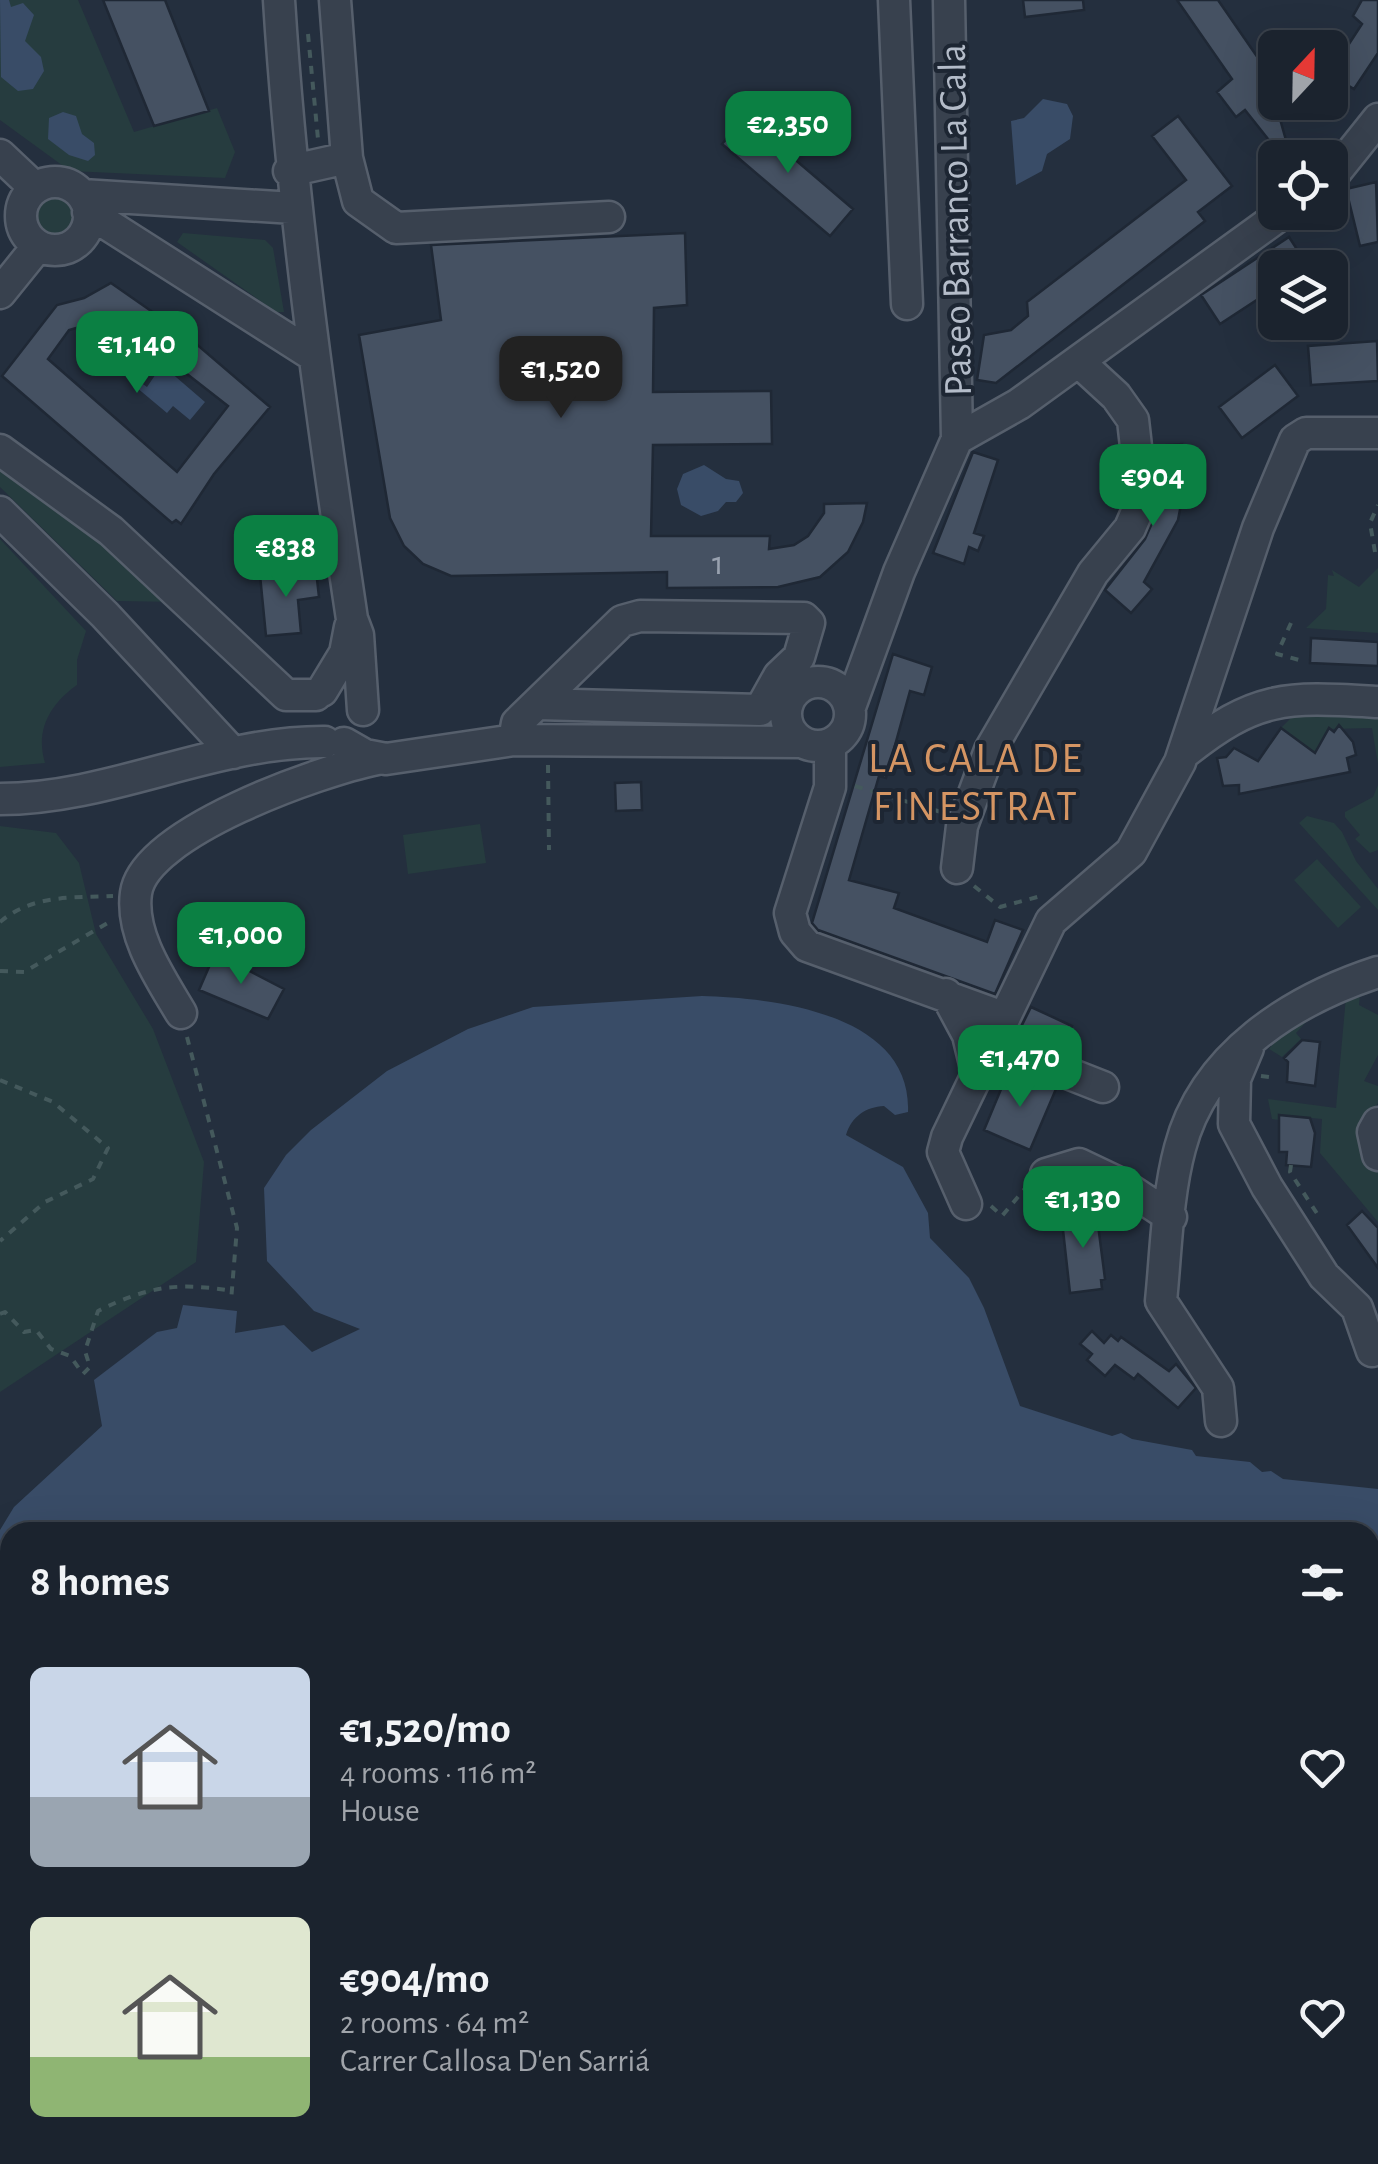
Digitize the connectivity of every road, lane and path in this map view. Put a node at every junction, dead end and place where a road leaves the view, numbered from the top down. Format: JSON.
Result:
{"nodes":[{"id":1,"x":279,"y":0,"type":"edge"},
{"id":2,"x":335,"y":0,"type":"edge"},
{"id":3,"x":894,"y":0,"type":"edge"},
{"id":4,"x":950,"y":0,"type":"edge"},
{"id":5,"x":308,"y":32,"type":"dead end"},
{"id":6,"x":1378,"y":119,"type":"edge"},
{"id":7,"x":1378,"y":142,"type":"edge"},
{"id":8,"x":0,"y":155,"type":"edge"},
{"id":9,"x":1348,"y":158,"type":"edge"},
{"id":10,"x":333,"y":160,"type":"junction"},
{"id":11,"x":1348,"y":165,"type":"edge"},
{"id":12,"x":290,"y":171,"type":"junction"},
{"id":13,"x":35,"y":188,"type":"junction"},
{"id":14,"x":85,"y":204,"type":"junction"},
{"id":15,"x":294,"y":208,"type":"junction"},
{"id":16,"x":609,"y":216,"type":"dead end"},
{"id":17,"x":1259,"y":230,"type":"edge"},
{"id":18,"x":38,"y":246,"type":"junction"},
{"id":19,"x":0,"y":293,"type":"edge"},
{"id":20,"x":907,"y":304,"type":"dead end"},
{"id":21,"x":311,"y":354,"type":"junction"},
{"id":22,"x":1079,"y":362,"type":"junction"},
{"id":23,"x":1378,"y":433,"type":"edge"},
{"id":24,"x":957,"y":439,"type":"junction"},
{"id":25,"x":0,"y":450,"type":"edge"},
{"id":26,"x":1378,"y":505,"type":"edge"},
{"id":27,"x":0,"y":512,"type":"edge"},
{"id":28,"x":1375,"y":552,"type":"dead end"},
{"id":29,"x":352,"y":619,"type":"junction"},
{"id":30,"x":1291,"y":624,"type":"dead end"},
{"id":31,"x":1213,"y":656,"type":"junction"},
{"id":32,"x":1303,"y":661,"type":"dead end"},
{"id":33,"x":849,"y":684,"type":"junction"},
{"id":34,"x":317,"y":696,"type":"junction"},
{"id":35,"x":1278,"y":699,"type":"junction"},
{"id":36,"x":1378,"y":702,"type":"edge"},
{"id":37,"x":537,"y":704,"type":"junction"},
{"id":38,"x":364,"y":714,"type":"junction"},
{"id":39,"x":806,"y":734,"type":"junction"},
{"id":40,"x":514,"y":740,"type":"junction"},
{"id":41,"x":548,"y":740,"type":"junction"},
{"id":42,"x":333,"y":743,"type":"junction"},
{"id":43,"x":233,"y":753,"type":"junction"},
{"id":44,"x":394,"y":754,"type":"junction"},
{"id":45,"x":1184,"y":754,"type":"junction"},
{"id":46,"x":831,"y":778,"type":"junction"},
{"id":47,"x":312,"y":779,"type":"junction"},
{"id":48,"x":0,"y":799,"type":"edge"},
{"id":49,"x":964,"y":820,"type":"junction"},
{"id":50,"x":550,"y":850,"type":"dead end"},
{"id":51,"x":957,"y":868,"type":"joint"},
{"id":52,"x":136,"y":905,"type":"junction"},
{"id":53,"x":1064,"y":907,"type":"junction"},
{"id":54,"x":0,"y":922,"type":"edge"},
{"id":55,"x":0,"y":971,"type":"edge"},
{"id":56,"x":1378,"y":972,"type":"edge"},
{"id":57,"x":946,"y":994,"type":"junction"},
{"id":58,"x":181,"y":1013,"type":"joint"},
{"id":59,"x":997,"y":1030,"type":"junction"},
{"id":60,"x":1252,"y":1037,"type":"junction"},
{"id":61,"x":978,"y":1072,"type":"junction"},
{"id":62,"x":0,"y":1080,"type":"edge"},
{"id":63,"x":1102,"y":1087,"type":"dead end"},
{"id":64,"x":1378,"y":1122,"type":"edge"},
{"id":65,"x":1378,"y":1156,"type":"edge"},
{"id":66,"x":1046,"y":1174,"type":"joint"},
{"id":67,"x":966,"y":1204,"type":"joint"},
{"id":68,"x":1171,"y":1217,"type":"junction"},
{"id":69,"x":0,"y":1241,"type":"edge"},
{"id":70,"x":232,"y":1291,"type":"junction"},
{"id":71,"x":231,"y":1301,"type":"dead end"},
{"id":72,"x":0,"y":1314,"type":"edge"},
{"id":73,"x":1372,"y":1351,"type":"dead end"},
{"id":74,"x":1222,"y":1421,"type":"dead end"}],
"edges":[{"from":1,"to":12,"type":"street"},
{"from":2,"to":10,"type":"street"},
{"from":3,"to":20,"type":"street"},
{"from":4,"to":24,"type":"street","name":"Paseo Barranco La Cala"},
{"from":5,"to":10,"type":"path"},
{"from":6,"to":9,"type":"street"},
{"from":7,"to":11,"type":"street"},
{"from":8,"to":13,"type":"street"},
{"from":10,"to":12,"type":"street"},
{"from":10,"to":16,"type":"street"},
{"from":12,"to":15,"type":"street"},
{"from":13,"to":14,"type":"street"},
{"from":13,"to":18,"type":"street"},
{"from":14,"to":15,"type":"street"},
{"from":14,"to":18,"type":"street"},
{"from":14,"to":21,"type":"street"},
{"from":15,"to":21,"type":"street"},
{"from":17,"to":22,"type":"street"},
{"from":18,"to":19,"type":"street"},
{"from":21,"to":29,"type":"street"},
{"from":22,"to":24,"type":"street"},
{"from":22,"to":49,"type":"street"},
{"from":23,"to":31,"type":"street"},
{"from":24,"to":33,"type":"street"},
{"from":25,"to":34,"type":"street"},
{"from":26,"to":28,"type":"path"},
{"from":27,"to":43,"type":"street"},
{"from":29,"to":34,"type":"street"},
{"from":29,"to":38,"type":"street"},
{"from":30,"to":32,"type":"path"},
{"from":31,"to":35,"type":"street"},
{"from":31,"to":45,"type":"street"},
{"from":33,"to":39,"type":"street"},
{"from":33,"to":39,"type":"street"},
{"from":34,"to":38,"type":"street"},
{"from":34,"to":42,"type":"street"},
{"from":34,"to":43,"type":"street"},
{"from":35,"to":36,"type":"street"},
{"from":35,"to":45,"type":"street"},
{"from":37,"to":37,"type":"street"},
{"from":37,"to":40,"type":"street"},
{"from":38,"to":42,"type":"street"},
{"from":38,"to":44,"type":"street"},
{"from":39,"to":41,"type":"street"},
{"from":39,"to":46,"type":"street"},
{"from":40,"to":41,"type":"street"},
{"from":40,"to":44,"type":"street"},
{"from":41,"to":50,"type":"path"},
{"from":42,"to":43,"type":"street"},
{"from":42,"to":44,"type":"street"},
{"from":42,"to":47,"type":"street"},
{"from":43,"to":48,"type":"street"},
{"from":44,"to":47,"type":"street"},
{"from":45,"to":53,"type":"street"},
{"from":46,"to":49,"type":"path"},
{"from":46,"to":57,"type":"street"},
{"from":47,"to":52,"type":"street"},
{"from":49,"to":51,"type":"street"},
{"from":51,"to":53,"type":"path"},
{"from":52,"to":54,"type":"path"},
{"from":52,"to":55,"type":"path"},
{"from":52,"to":58,"type":"street"},
{"from":53,"to":59,"type":"street"},
{"from":56,"to":60,"type":"street"},
{"from":57,"to":59,"type":"street"},
{"from":57,"to":61,"type":"street"},
{"from":58,"to":70,"type":"path"},
{"from":59,"to":61,"type":"street"},
{"from":59,"to":63,"type":"street"},
{"from":60,"to":68,"type":"street"},
{"from":60,"to":73,"type":"street"},
{"from":61,"to":67,"type":"street"},
{"from":62,"to":69,"type":"path"},
{"from":64,"to":65,"type":"street"},
{"from":66,"to":67,"type":"path"},
{"from":66,"to":68,"type":"street"},
{"from":68,"to":74,"type":"street"},
{"from":70,"to":71,"type":"path"},
{"from":70,"to":72,"type":"path"}]}
